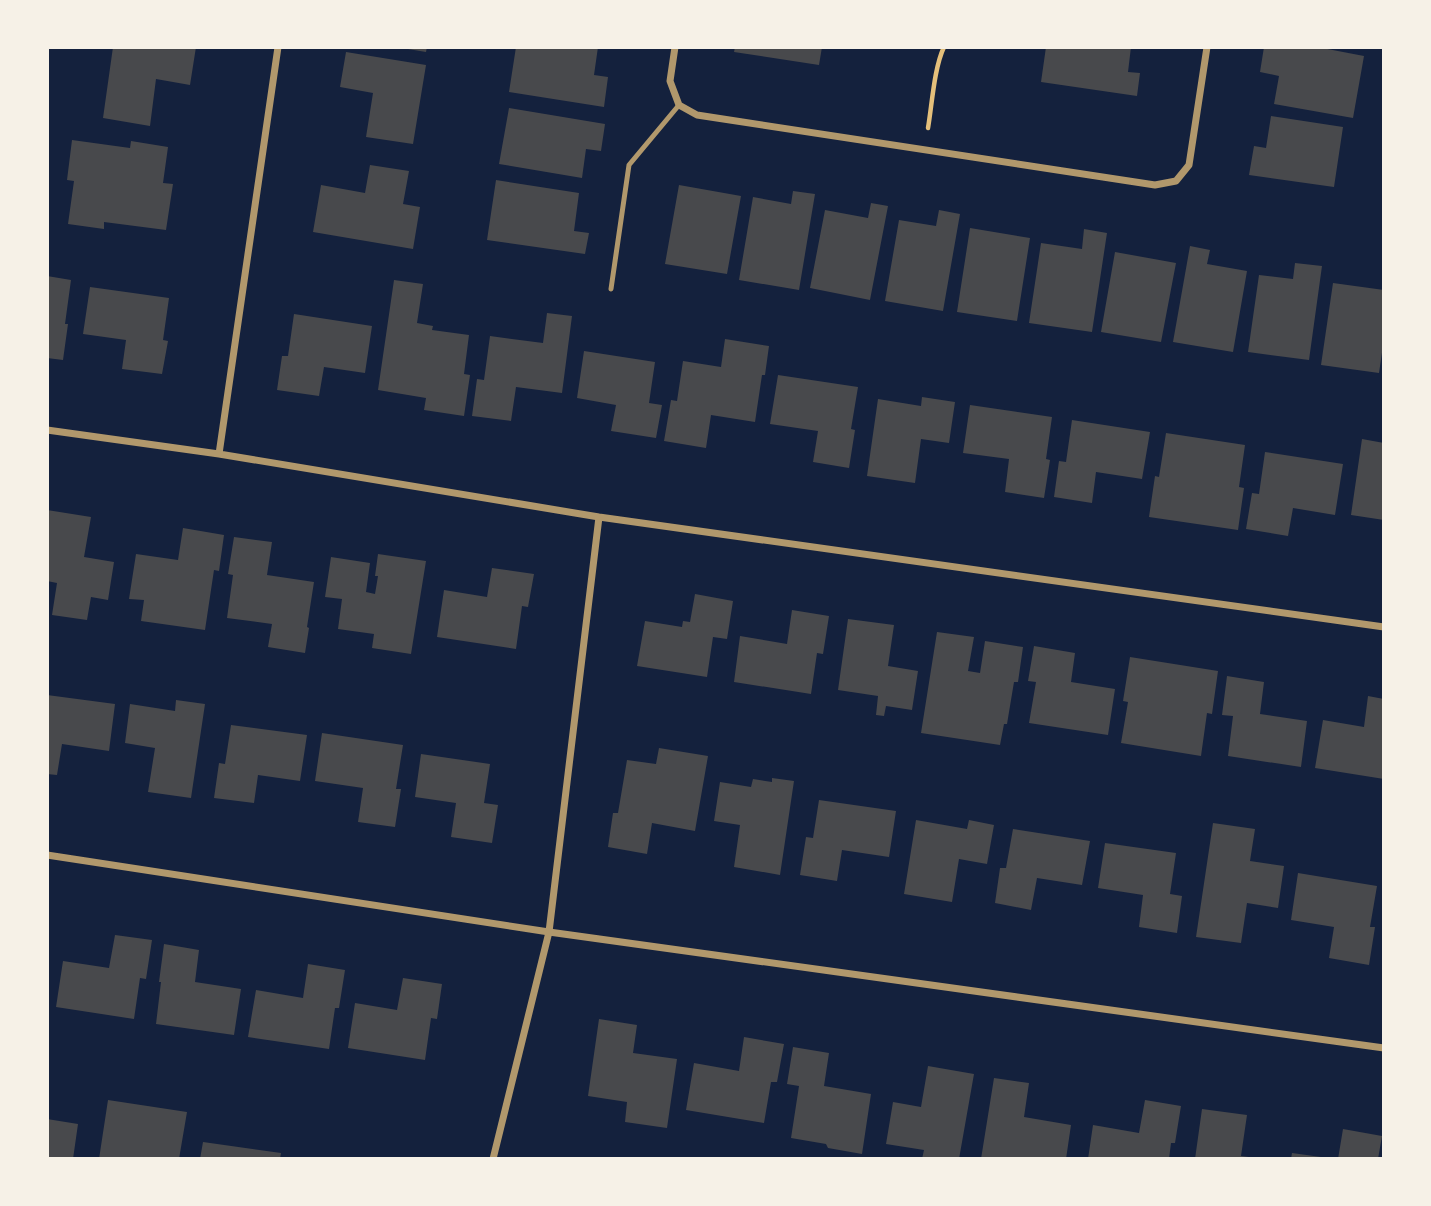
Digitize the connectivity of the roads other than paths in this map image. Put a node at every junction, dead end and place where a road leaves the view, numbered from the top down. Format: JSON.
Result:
{"nodes":[{"id":1,"x":278,"y":47,"type":"edge"},
{"id":2,"x":675,"y":47,"type":"edge"},
{"id":3,"x":1207,"y":47,"type":"edge"},
{"id":4,"x":679,"y":105,"type":"junction"},
{"id":5,"x":611,"y":289,"type":"dead end"},
{"id":6,"x":47,"y":430,"type":"edge"},
{"id":7,"x":219,"y":454,"type":"junction"},
{"id":8,"x":599,"y":517,"type":"junction"},
{"id":9,"x":1384,"y":627,"type":"edge"},
{"id":10,"x":47,"y":855,"type":"edge"},
{"id":11,"x":549,"y":932,"type":"junction"},
{"id":12,"x":1384,"y":1048,"type":"edge"},
{"id":13,"x":494,"y":1159,"type":"edge"}],
"edges":[{"from":1,"to":7,"type":"street"},
{"from":2,"to":4,"type":"street"},
{"from":3,"to":4,"type":"street"},
{"from":4,"to":5,"type":"lane"},
{"from":6,"to":7,"type":"street"},
{"from":7,"to":8,"type":"street"},
{"from":8,"to":9,"type":"street"},
{"from":8,"to":11,"type":"street"},
{"from":10,"to":11,"type":"street"},
{"from":11,"to":12,"type":"street"},
{"from":11,"to":13,"type":"street"}]}
